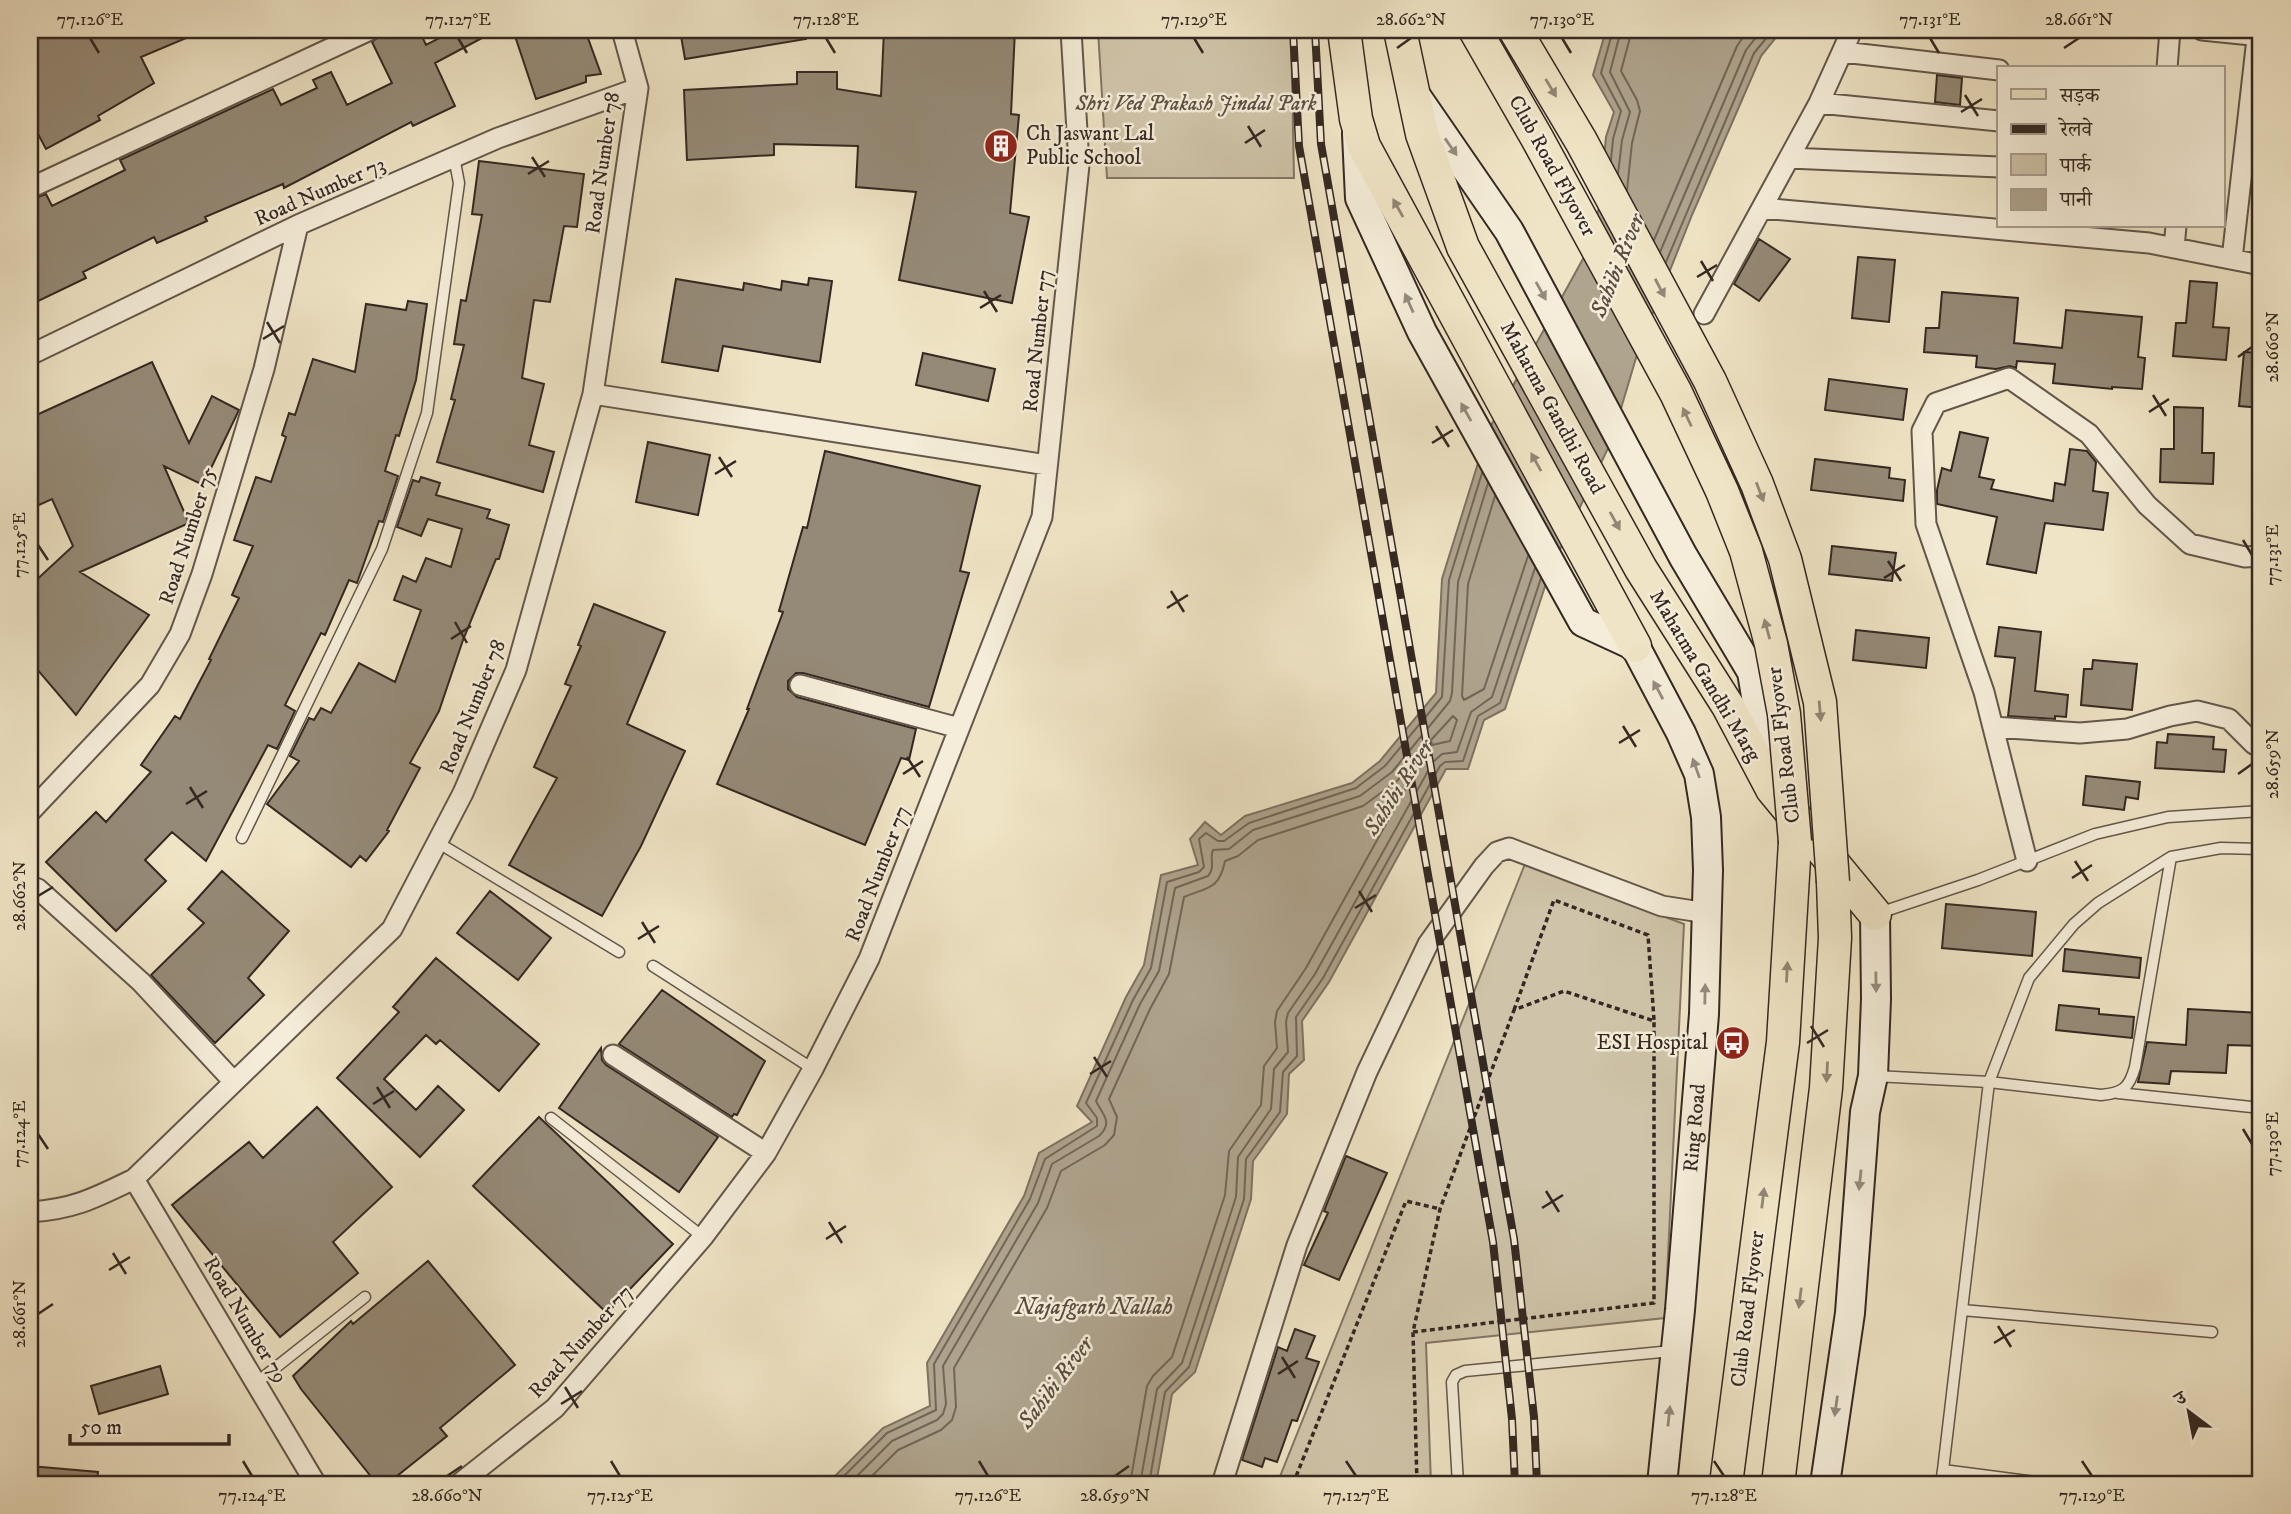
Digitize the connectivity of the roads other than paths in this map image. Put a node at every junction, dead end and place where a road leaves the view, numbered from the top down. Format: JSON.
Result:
{"nodes":[{"id":1,"x":370,"y":30,"type":"edge"},
{"id":2,"x":622,"y":30,"type":"edge"},
{"id":3,"x":1070,"y":30,"type":"edge"},
{"id":4,"x":1344,"y":30,"type":"edge"},
{"id":5,"x":1400,"y":30,"type":"edge"},
{"id":6,"x":1475,"y":30,"type":"edge"},
{"id":7,"x":1516,"y":30,"type":"edge"},
{"id":8,"x":1853,"y":30,"type":"edge"},
{"id":9,"x":2170,"y":30,"type":"edge"},
{"id":10,"x":2203,"y":30,"type":"edge"},
{"id":11,"x":2259,"y":34,"type":"edge"},
{"id":12,"x":1843,"y":52,"type":"junction"},
{"id":13,"x":2167,"y":66,"type":"edge"},
{"id":14,"x":1997,"y":70,"type":"edge"},
{"id":15,"x":638,"y":88,"type":"junction"},
{"id":16,"x":1413,"y":91,"type":"junction"},
{"id":17,"x":1819,"y":103,"type":"junction"},
{"id":18,"x":1356,"y":119,"type":"junction"},
{"id":19,"x":1997,"y":121,"type":"edge"},
{"id":20,"x":454,"y":157,"type":"junction"},
{"id":21,"x":1789,"y":158,"type":"junction"},
{"id":22,"x":1997,"y":167,"type":"edge"},
{"id":23,"x":30,"y":188,"type":"edge"},
{"id":24,"x":1762,"y":208,"type":"junction"},
{"id":25,"x":1997,"y":224,"type":"edge"},
{"id":26,"x":298,"y":225,"type":"junction"},
{"id":27,"x":2060,"y":228,"type":"edge"},
{"id":28,"x":2176,"y":228,"type":"edge"},
{"id":29,"x":2150,"y":234,"type":"edge"},
{"id":30,"x":2174,"y":248,"type":"junction"},
{"id":31,"x":2232,"y":259,"type":"junction"},
{"id":32,"x":2261,"y":265,"type":"edge"},
{"id":33,"x":1704,"y":313,"type":"dead end"},
{"id":34,"x":30,"y":355,"type":"edge"},
{"id":35,"x":593,"y":394,"type":"junction"},
{"id":36,"x":1047,"y":466,"type":"junction"},
{"id":37,"x":2261,"y":556,"type":"edge"},
{"id":38,"x":1641,"y":569,"type":"joint"},
{"id":39,"x":1604,"y":587,"type":"joint"},
{"id":40,"x":1635,"y":646,"type":"junction"},
{"id":41,"x":800,"y":685,"type":"dead end"},
{"id":42,"x":959,"y":727,"type":"junction"},
{"id":43,"x":1993,"y":727,"type":"junction"},
{"id":44,"x":1681,"y":733,"type":"joint"},
{"id":45,"x":2261,"y":744,"type":"edge"},
{"id":46,"x":1772,"y":789,"type":"junction"},
{"id":47,"x":2261,"y":811,"type":"edge"},
{"id":48,"x":30,"y":812,"type":"edge"},
{"id":49,"x":242,"y":838,"type":"dead end"},
{"id":50,"x":437,"y":842,"type":"junction"},
{"id":51,"x":2261,"y":849,"type":"edge"},
{"id":52,"x":2171,"y":857,"type":"junction"},
{"id":53,"x":2027,"y":861,"type":"junction"},
{"id":54,"x":30,"y":886,"type":"edge"},
{"id":55,"x":1707,"y":913,"type":"junction"},
{"id":56,"x":1875,"y":914,"type":"junction"},
{"id":57,"x":619,"y":952,"type":"dead end"},
{"id":58,"x":653,"y":966,"type":"dead end"},
{"id":59,"x":613,"y":1055,"type":"dead end"},
{"id":60,"x":813,"y":1069,"type":"junction"},
{"id":61,"x":1873,"y":1076,"type":"junction"},
{"id":62,"x":234,"y":1082,"type":"junction"},
{"id":63,"x":1989,"y":1082,"type":"junction"},
{"id":64,"x":2118,"y":1093,"type":"junction"},
{"id":65,"x":2261,"y":1108,"type":"edge"},
{"id":66,"x":551,"y":1118,"type":"dead end"},
{"id":67,"x":766,"y":1153,"type":"junction"},
{"id":68,"x":134,"y":1179,"type":"junction"},
{"id":69,"x":30,"y":1212,"type":"edge"},
{"id":70,"x":703,"y":1237,"type":"junction"},
{"id":71,"x":365,"y":1297,"type":"dead end"},
{"id":72,"x":1962,"y":1310,"type":"junction"},
{"id":73,"x":2212,"y":1332,"type":"dead end"},
{"id":74,"x":1676,"y":1350,"type":"junction"},
{"id":75,"x":256,"y":1383,"type":"junction"},
{"id":76,"x":1943,"y":1471,"type":"junction"},
{"id":77,"x":316,"y":1484,"type":"edge"},
{"id":78,"x":459,"y":1484,"type":"edge"},
{"id":79,"x":1222,"y":1484,"type":"edge"},
{"id":80,"x":1458,"y":1484,"type":"edge"},
{"id":81,"x":1661,"y":1484,"type":"edge"},
{"id":82,"x":1726,"y":1484,"type":"edge"},
{"id":83,"x":1778,"y":1484,"type":"edge"},
{"id":84,"x":1825,"y":1484,"type":"edge"},
{"id":85,"x":1941,"y":1484,"type":"edge"},
{"id":86,"x":2050,"y":1484,"type":"edge"}],
"edges":[{"from":1,"to":23,"type":"street"},
{"from":2,"to":15,"type":"street","name":"Road Number 78"},
{"from":3,"to":36,"type":"street","name":"Road Number 77"},
{"from":4,"to":18,"type":"main road"},
{"from":5,"to":16,"type":"main road"},
{"from":82,"to":6,"type":"main road","name":"Club Road Flyover","one_way":true,"bridge":true},
{"from":7,"to":83,"type":"main road","name":"Club Road Flyover","one_way":true,"bridge":true},
{"from":8,"to":12,"type":"street"},
{"from":9,"to":13,"type":"street"},
{"from":10,"to":11,"type":"street"},
{"from":11,"to":31,"type":"street"},
{"from":12,"to":14,"type":"street"},
{"from":12,"to":17,"type":"street"},
{"from":15,"to":20,"type":"street","name":"Road Number 73"},
{"from":15,"to":35,"type":"street","name":"Road Number 78"},
{"from":16,"to":38,"type":"main road","name":"Mahatma Gandhi Road","one_way":true},
{"from":16,"to":46,"type":"main road","one_way":true},
{"from":17,"to":19,"type":"street"},
{"from":17,"to":21,"type":"street"},
{"from":39,"to":18,"type":"main road","name":"Mahatma Gandhi Road","one_way":true},
{"from":40,"to":18,"type":"main road","one_way":true},
{"from":20,"to":26,"type":"street","name":"Road Number 73"},
{"from":20,"to":49,"type":"lane"},
{"from":21,"to":22,"type":"street"},
{"from":21,"to":24,"type":"street"},
{"from":24,"to":25,"type":"street"},
{"from":24,"to":33,"type":"street"},
{"from":26,"to":34,"type":"street","name":"Road Number 73"},
{"from":26,"to":48,"type":"street","name":"Road Number 75"},
{"from":27,"to":29,"type":"street"},
{"from":28,"to":30,"type":"street"},
{"from":29,"to":30,"type":"street"},
{"from":30,"to":31,"type":"street"},
{"from":31,"to":32,"type":"street"},
{"from":35,"to":36,"type":"street"},
{"from":35,"to":50,"type":"street","name":"Road Number 78"},
{"from":36,"to":42,"type":"street","name":"Road Number 77"},
{"from":37,"to":43,"type":"street"},
{"from":38,"to":46,"type":"main road","name":"Mahatma Gandhi Marg"},
{"from":39,"to":40,"type":"main road","name":"Mahatma Gandhi Marg"},
{"from":44,"to":40,"type":"main road","name":"Mahatma Gandhi Marg","one_way":true},
{"from":41,"to":42,"type":"street"},
{"from":42,"to":60,"type":"street","name":"Road Number 77"},
{"from":43,"to":45,"type":"street"},
{"from":43,"to":53,"type":"street"},
{"from":55,"to":44,"type":"main road","name":"Ring Road","one_way":true},
{"from":46,"to":56,"type":"main road","name":"Mahatma Gandhi Marg"},
{"from":47,"to":53,"type":"lane"},
{"from":50,"to":57,"type":"lane"},
{"from":50,"to":62,"type":"street","name":"Road Number 78"},
{"from":51,"to":52,"type":"lane"},
{"from":52,"to":63,"type":"lane"},
{"from":52,"to":64,"type":"lane"},
{"from":53,"to":56,"type":"lane"},
{"from":54,"to":62,"type":"street"},
{"from":74,"to":55,"type":"main road","name":"Ring Road","one_way":true},
{"from":55,"to":79,"type":"street"},
{"from":56,"to":61,"type":"main road","one_way":true},
{"from":58,"to":60,"type":"lane"},
{"from":59,"to":67,"type":"street"},
{"from":60,"to":67,"type":"street","name":"Road Number 77"},
{"from":61,"to":63,"type":"lane"},
{"from":61,"to":84,"type":"main road","one_way":true},
{"from":62,"to":68,"type":"street","name":"Road Number 78"},
{"from":63,"to":64,"type":"lane"},
{"from":63,"to":72,"type":"lane"},
{"from":64,"to":65,"type":"lane"},
{"from":66,"to":70,"type":"lane"},
{"from":67,"to":70,"type":"street","name":"Road Number 77"},
{"from":68,"to":69,"type":"street","name":"Road Number 78"},
{"from":68,"to":75,"type":"street","name":"Road Number 79"},
{"from":70,"to":78,"type":"street","name":"Road Number 77"},
{"from":71,"to":75,"type":"lane"},
{"from":72,"to":73,"type":"lane"},
{"from":72,"to":76,"type":"lane"},
{"from":74,"to":80,"type":"lane"},
{"from":81,"to":74,"type":"main road","name":"Ring Road","one_way":true},
{"from":75,"to":77,"type":"street","name":"Road Number 79"},
{"from":76,"to":85,"type":"lane"},
{"from":76,"to":86,"type":"lane"}]}
